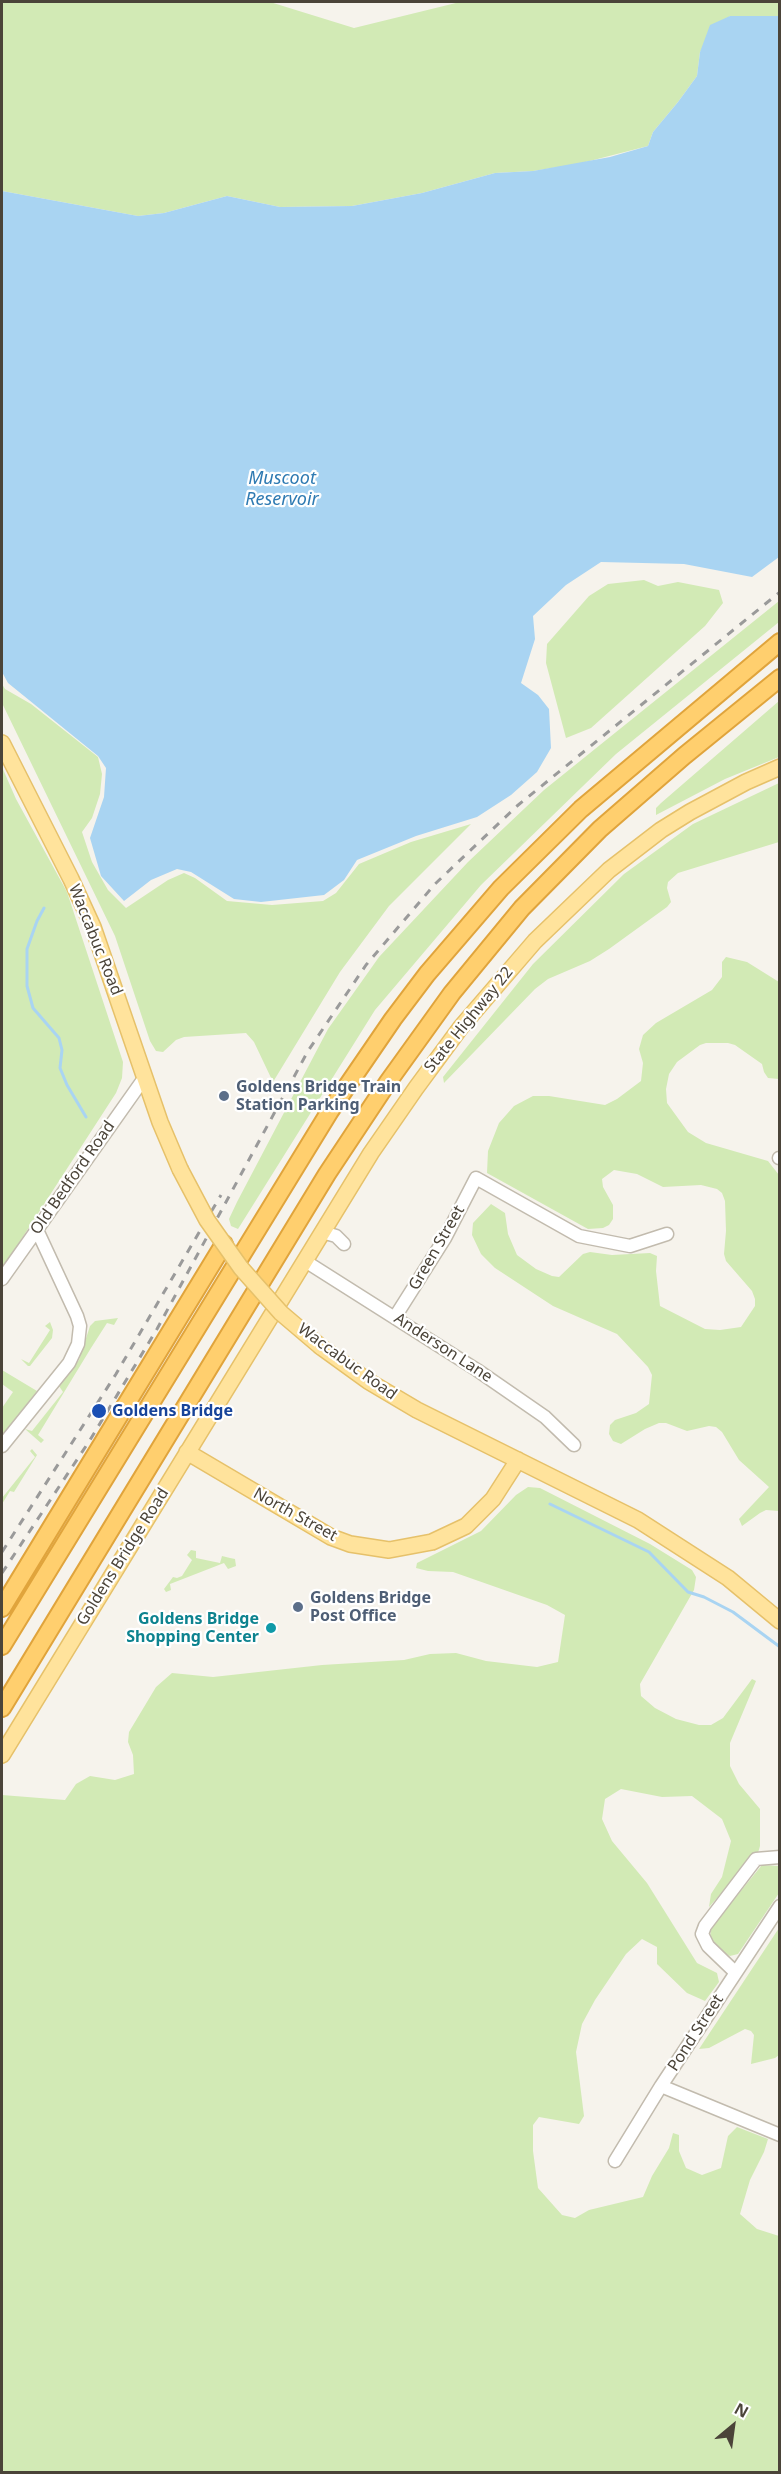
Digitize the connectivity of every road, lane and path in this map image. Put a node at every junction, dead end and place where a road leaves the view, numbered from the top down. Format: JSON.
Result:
{"nodes":[{"id":1,"x":780,"y":642,"type":"edge"},
{"id":2,"x":780,"y":678,"type":"edge"},
{"id":3,"x":2,"y":743,"type":"edge"},
{"id":4,"x":780,"y":767,"type":"edge"},
{"id":5,"x":145,"y":1077,"type":"junction"},
{"id":6,"x":37,"y":1230,"type":"junction"},
{"id":7,"x":322,"y":1232,"type":"junction"},
{"id":8,"x":667,"y":1234,"type":"dead end"},
{"id":9,"x":224,"y":1244,"type":"junction"},
{"id":10,"x":344,"y":1244,"type":"dead end"},
{"id":11,"x":305,"y":1261,"type":"junction"},
{"id":12,"x":2,"y":1279,"type":"edge"},
{"id":13,"x":395,"y":1317,"type":"junction"},
{"id":14,"x":245,"y":1358,"type":"joint"},
{"id":15,"x":574,"y":1445,"type":"dead end"},
{"id":16,"x":2,"y":1446,"type":"edge"},
{"id":17,"x":187,"y":1452,"type":"junction"},
{"id":18,"x":518,"y":1460,"type":"junction"},
{"id":19,"x":2,"y":1608,"type":"edge"},
{"id":20,"x":780,"y":1620,"type":"edge"},
{"id":21,"x":2,"y":1646,"type":"edge"},
{"id":22,"x":2,"y":1708,"type":"edge"},
{"id":23,"x":2,"y":1755,"type":"edge"},
{"id":24,"x":780,"y":1857,"type":"edge"},
{"id":25,"x":780,"y":1906,"type":"edge"},
{"id":26,"x":735,"y":1972,"type":"junction"},
{"id":27,"x":661,"y":2086,"type":"junction"},
{"id":28,"x":780,"y":2135,"type":"edge"},
{"id":29,"x":615,"y":2161,"type":"dead end"}],
"edges":[{"from":1,"to":21,"type":"highway"},
{"from":2,"to":22,"type":"highway"},
{"from":3,"to":5,"type":"main road","name":"Waccabuc Road"},
{"from":4,"to":7,"type":"main road","name":"State Highway 22"},
{"from":5,"to":6,"type":"street","name":"Old Bedford Road"},
{"from":5,"to":9,"type":"main road","name":"Waccabuc Road","bridge":true},
{"from":6,"to":12,"type":"street","name":"Old Bedford Road"},
{"from":6,"to":16,"type":"street"},
{"from":7,"to":10,"type":"street"},
{"from":7,"to":11,"type":"main road","name":"State Highway 22"},
{"from":8,"to":13,"type":"street","name":"Green Street"},
{"from":9,"to":18,"type":"main road","name":"Waccabuc Road","bridge":true},
{"from":9,"to":19,"type":"highway"},
{"from":11,"to":13,"type":"street","name":"Anderson Lane"},
{"from":11,"to":14,"type":"main road","name":"State Highway 22"},
{"from":13,"to":15,"type":"street","name":"Anderson Lane"},
{"from":14,"to":17,"type":"main road","name":"Goldens Bridge Road"},
{"from":17,"to":18,"type":"main road","name":"North Street"},
{"from":17,"to":23,"type":"main road","name":"Goldens Bridge Road"},
{"from":18,"to":20,"type":"main road","name":"Waccabuc Road"},
{"from":24,"to":26,"type":"street"},
{"from":25,"to":26,"type":"street","name":"Pond Street"},
{"from":26,"to":27,"type":"street","name":"Pond Street"},
{"from":27,"to":28,"type":"street"},
{"from":27,"to":29,"type":"street","name":"Pond Street"}]}
